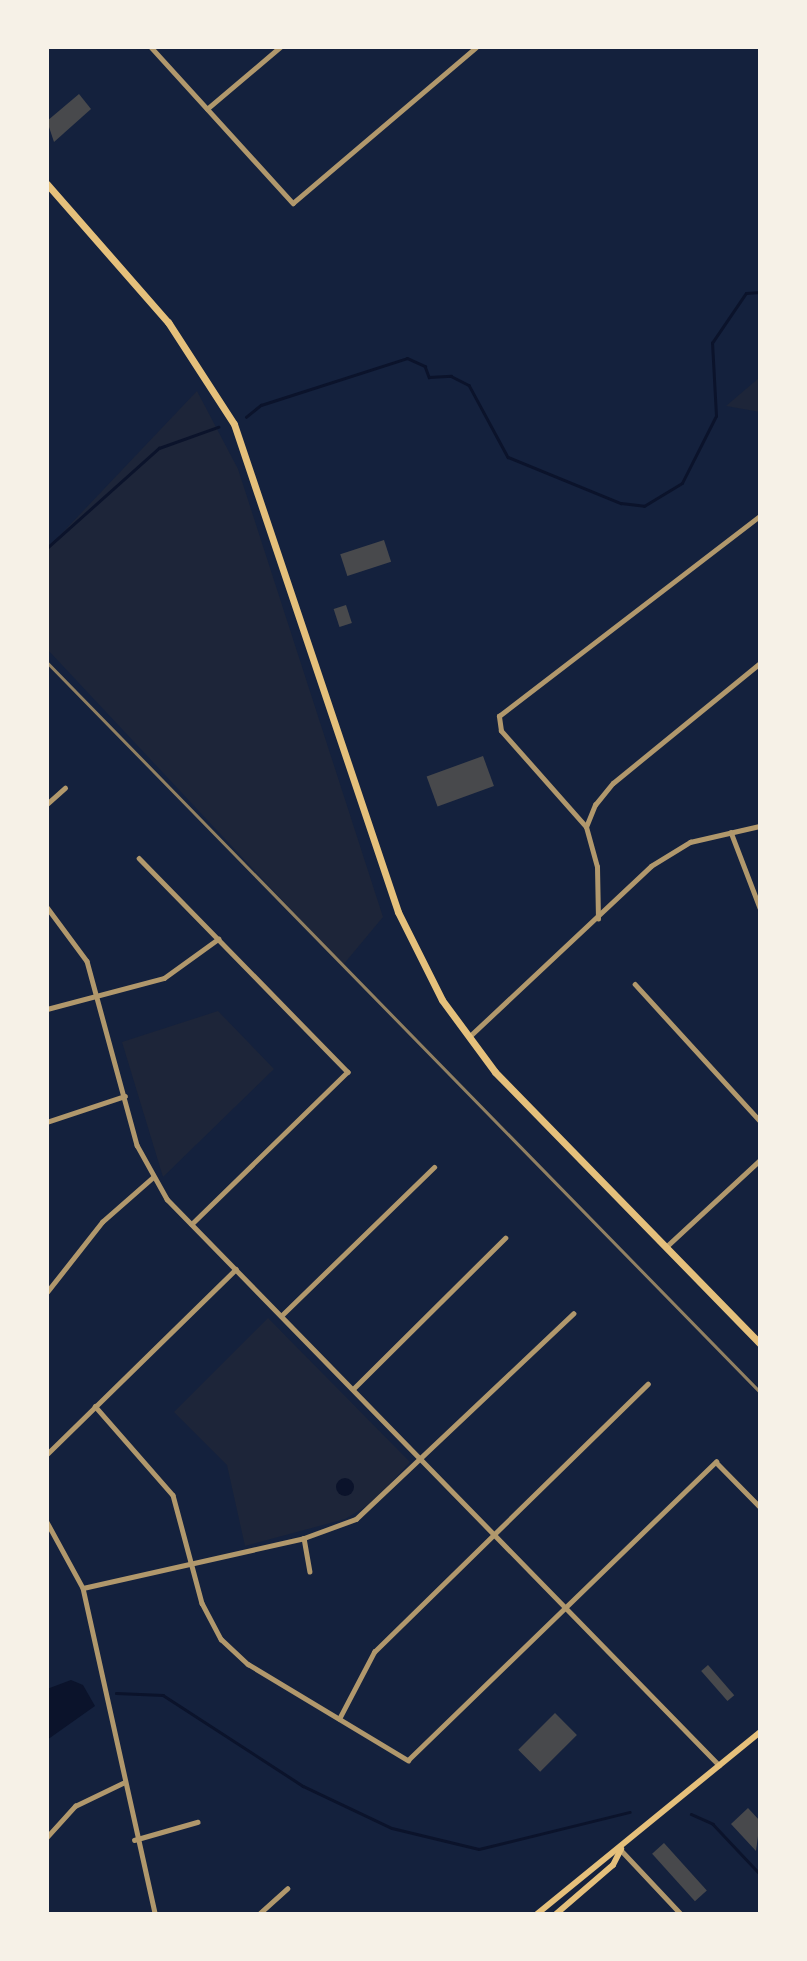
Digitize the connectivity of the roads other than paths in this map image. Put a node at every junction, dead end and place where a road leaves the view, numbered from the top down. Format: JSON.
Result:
{"nodes":[{"id":1,"x":151,"y":47,"type":"edge"},
{"id":2,"x":280,"y":47,"type":"edge"},
{"id":3,"x":476,"y":47,"type":"edge"},
{"id":4,"x":206,"y":109,"type":"junction"},
{"id":5,"x":47,"y":184,"type":"edge"},
{"id":6,"x":760,"y":516,"type":"edge"},
{"id":7,"x":760,"y":663,"type":"edge"},
{"id":8,"x":65,"y":788,"type":"dead end"},
{"id":9,"x":47,"y":804,"type":"edge"},
{"id":10,"x":760,"y":825,"type":"edge"},
{"id":11,"x":586,"y":827,"type":"junction"},
{"id":12,"x":731,"y":832,"type":"junction"},
{"id":13,"x":139,"y":858,"type":"dead end"},
{"id":14,"x":47,"y":907,"type":"edge"},
{"id":15,"x":760,"y":908,"type":"edge"},
{"id":16,"x":598,"y":919,"type":"junction"},
{"id":17,"x":218,"y":939,"type":"junction"},
{"id":18,"x":635,"y":984,"type":"dead end"},
{"id":19,"x":99,"y":996,"type":"junction"},
{"id":20,"x":47,"y":1009,"type":"edge"},
{"id":21,"x":467,"y":1038,"type":"junction"},
{"id":22,"x":125,"y":1096,"type":"junction"},
{"id":23,"x":760,"y":1121,"type":"edge"},
{"id":24,"x":47,"y":1122,"type":"edge"},
{"id":25,"x":760,"y":1160,"type":"edge"},
{"id":26,"x":434,"y":1167,"type":"dead end"},
{"id":27,"x":152,"y":1178,"type":"junction"},
{"id":28,"x":192,"y":1224,"type":"junction"},
{"id":29,"x":505,"y":1238,"type":"dead end"},
{"id":30,"x":665,"y":1248,"type":"junction"},
{"id":31,"x":236,"y":1269,"type":"junction"},
{"id":32,"x":47,"y":1293,"type":"edge"},
{"id":33,"x":573,"y":1314,"type":"dead end"},
{"id":34,"x":282,"y":1315,"type":"junction"},
{"id":35,"x":760,"y":1344,"type":"edge"},
{"id":36,"x":648,"y":1384,"type":"dead end"},
{"id":37,"x":353,"y":1388,"type":"junction"},
{"id":38,"x":95,"y":1406,"type":"junction"},
{"id":39,"x":47,"y":1454,"type":"edge"},
{"id":40,"x":424,"y":1460,"type":"junction"},
{"id":41,"x":760,"y":1507,"type":"edge"},
{"id":42,"x":47,"y":1522,"type":"edge"},
{"id":43,"x":495,"y":1534,"type":"junction"},
{"id":44,"x":304,"y":1538,"type":"junction"},
{"id":45,"x":193,"y":1564,"type":"junction"},
{"id":46,"x":310,"y":1571,"type":"dead end"},
{"id":47,"x":83,"y":1588,"type":"junction"},
{"id":48,"x":565,"y":1606,"type":"junction"},
{"id":49,"x":339,"y":1719,"type":"junction"},
{"id":50,"x":760,"y":1732,"type":"edge"},
{"id":51,"x":719,"y":1765,"type":"junction"},
{"id":52,"x":123,"y":1783,"type":"junction"},
{"id":53,"x":197,"y":1822,"type":"dead end"},
{"id":54,"x":47,"y":1838,"type":"edge"},
{"id":55,"x":134,"y":1840,"type":"junction"},
{"id":56,"x":621,"y":1849,"type":"junction"},
{"id":57,"x":288,"y":1889,"type":"dead end"},
{"id":58,"x":155,"y":1914,"type":"edge"},
{"id":59,"x":259,"y":1914,"type":"edge"},
{"id":60,"x":537,"y":1914,"type":"edge"},
{"id":61,"x":556,"y":1914,"type":"edge"},
{"id":62,"x":681,"y":1914,"type":"edge"}],
"edges":[{"from":1,"to":4,"type":"street"},
{"from":2,"to":4,"type":"street"},
{"from":3,"to":4,"type":"street"},
{"from":5,"to":21,"type":"main road"},
{"from":6,"to":11,"type":"street"},
{"from":7,"to":11,"type":"street"},
{"from":8,"to":9,"type":"street"},
{"from":10,"to":12,"type":"street"},
{"from":11,"to":16,"type":"street"},
{"from":12,"to":15,"type":"street"},
{"from":12,"to":16,"type":"street"},
{"from":13,"to":17,"type":"street"},
{"from":14,"to":19,"type":"street"},
{"from":16,"to":21,"type":"street"},
{"from":17,"to":19,"type":"street"},
{"from":17,"to":28,"type":"street"},
{"from":18,"to":23,"type":"street"},
{"from":19,"to":20,"type":"street"},
{"from":19,"to":22,"type":"street"},
{"from":21,"to":30,"type":"main road"},
{"from":22,"to":24,"type":"street"},
{"from":22,"to":27,"type":"street"},
{"from":25,"to":30,"type":"street"},
{"from":26,"to":34,"type":"street"},
{"from":27,"to":28,"type":"street"},
{"from":27,"to":32,"type":"street"},
{"from":28,"to":31,"type":"street"},
{"from":29,"to":37,"type":"street"},
{"from":30,"to":35,"type":"main road"},
{"from":31,"to":34,"type":"street"},
{"from":31,"to":38,"type":"street"},
{"from":33,"to":40,"type":"street"},
{"from":34,"to":37,"type":"street"},
{"from":36,"to":43,"type":"street"},
{"from":37,"to":40,"type":"street"},
{"from":38,"to":39,"type":"street"},
{"from":38,"to":45,"type":"street"},
{"from":40,"to":43,"type":"street"},
{"from":40,"to":44,"type":"street"},
{"from":41,"to":48,"type":"street"},
{"from":42,"to":47,"type":"street"},
{"from":43,"to":48,"type":"street"},
{"from":43,"to":49,"type":"street"},
{"from":44,"to":45,"type":"street"},
{"from":44,"to":46,"type":"street"},
{"from":45,"to":47,"type":"street"},
{"from":45,"to":49,"type":"street"},
{"from":47,"to":52,"type":"street"},
{"from":48,"to":49,"type":"street"},
{"from":48,"to":51,"type":"street"},
{"from":50,"to":51,"type":"main road"},
{"from":51,"to":56,"type":"main road"},
{"from":52,"to":54,"type":"street"},
{"from":52,"to":55,"type":"street"},
{"from":53,"to":55,"type":"street"},
{"from":55,"to":58,"type":"street"},
{"from":56,"to":60,"type":"main road"},
{"from":56,"to":61,"type":"main road"},
{"from":56,"to":62,"type":"street"},
{"from":57,"to":59,"type":"street"}]}
